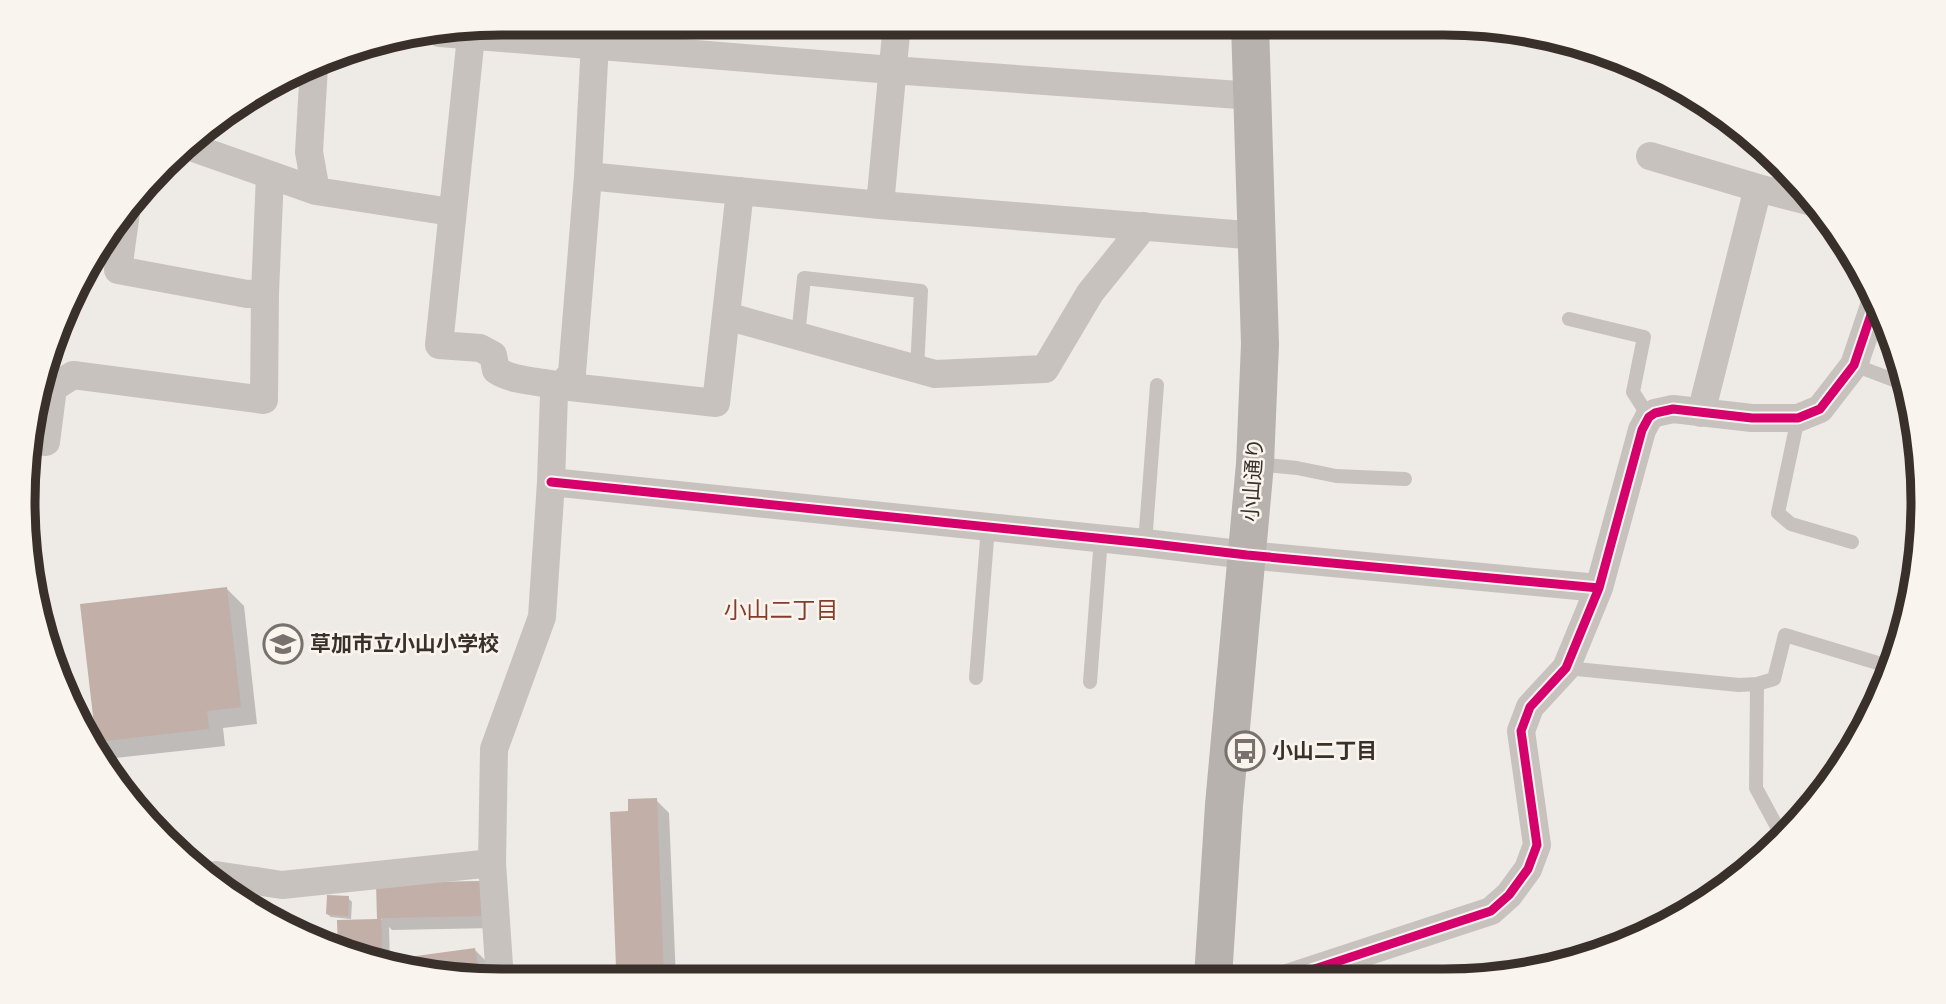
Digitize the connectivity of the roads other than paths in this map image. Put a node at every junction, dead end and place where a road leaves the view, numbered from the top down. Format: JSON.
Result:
{"nodes":[{"id":1,"x":596,"y":35,"type":"edge"},
{"id":2,"x":896,"y":35,"type":"edge"},
{"id":3,"x":1250,"y":35,"type":"edge"},
{"id":4,"x":471,"y":36,"type":"joint"},
{"id":5,"x":892,"y":70,"type":"junction"},
{"id":6,"x":314,"y":75,"type":"edge"},
{"id":7,"x":1253,"y":96,"type":"junction"},
{"id":8,"x":197,"y":149,"type":"edge"},
{"id":9,"x":1650,"y":156,"type":"dead end"},
{"id":10,"x":270,"y":175,"type":"junction"},
{"id":11,"x":588,"y":176,"type":"junction"},
{"id":12,"x":1758,"y":188,"type":"junction"},
{"id":13,"x":316,"y":191,"type":"junction"},
{"id":14,"x":740,"y":191,"type":"junction"},
{"id":15,"x":1799,"y":198,"type":"edge"},
{"id":16,"x":880,"y":205,"type":"junction"},
{"id":17,"x":451,"y":212,"type":"junction"},
{"id":18,"x":1144,"y":226,"type":"junction"},
{"id":19,"x":124,"y":230,"type":"edge"},
{"id":20,"x":1258,"y":236,"type":"junction"},
{"id":21,"x":265,"y":293,"type":"junction"},
{"id":22,"x":1871,"y":314,"type":"edge"},
{"id":23,"x":726,"y":316,"type":"junction"},
{"id":24,"x":1569,"y":319,"type":"dead end"},
{"id":25,"x":798,"y":336,"type":"junction"},
{"id":26,"x":1854,"y":365,"type":"junction"},
{"id":27,"x":917,"y":369,"type":"junction"},
{"id":28,"x":52,"y":380,"type":"edge"},
{"id":29,"x":1895,"y":381,"type":"edge"},
{"id":30,"x":1157,"y":385,"type":"dead end"},
{"id":31,"x":561,"y":386,"type":"junction"},
{"id":32,"x":1701,"y":413,"type":"junction"},
{"id":33,"x":1649,"y":417,"type":"junction"},
{"id":34,"x":1798,"y":418,"type":"junction"},
{"id":35,"x":39,"y":441,"type":"edge"},
{"id":36,"x":1255,"y":464,"type":"junction"},
{"id":37,"x":1405,"y":479,"type":"dead end"},
{"id":38,"x":551,"y":482,"type":"junction"},
{"id":39,"x":988,"y":527,"type":"junction"},
{"id":40,"x":1101,"y":538,"type":"junction"},
{"id":41,"x":1852,"y":542,"type":"dead end"},
{"id":42,"x":1145,"y":543,"type":"junction"},
{"id":43,"x":1247,"y":555,"type":"junction"},
{"id":44,"x":1599,"y":588,"type":"junction"},
{"id":45,"x":1881,"y":664,"type":"edge"},
{"id":46,"x":1566,"y":668,"type":"junction"},
{"id":47,"x":976,"y":678,"type":"dead end"},
{"id":48,"x":1090,"y":682,"type":"dead end"},
{"id":49,"x":1757,"y":684,"type":"junction"},
{"id":50,"x":1778,"y":828,"type":"edge"},
{"id":51,"x":492,"y":863,"type":"junction"},
{"id":52,"x":224,"y":876,"type":"edge"},
{"id":53,"x":499,"y":969,"type":"edge"},
{"id":54,"x":1214,"y":969,"type":"edge"},
{"id":55,"x":1314,"y":969,"type":"edge"}],
"edges":[{"from":1,"to":4,"type":"street"},
{"from":1,"to":5,"type":"street"},
{"from":1,"to":11,"type":"street"},
{"from":2,"to":5,"type":"street"},
{"from":3,"to":7,"type":"street","name":"小山通り"},
{"from":4,"to":17,"type":"street"},
{"from":5,"to":7,"type":"street"},
{"from":5,"to":16,"type":"street"},
{"from":6,"to":13,"type":"street"},
{"from":7,"to":20,"type":"street","name":"小山通り"},
{"from":8,"to":10,"type":"street"},
{"from":9,"to":12,"type":"street"},
{"from":10,"to":13,"type":"street"},
{"from":10,"to":21,"type":"street"},
{"from":11,"to":14,"type":"street"},
{"from":11,"to":31,"type":"street"},
{"from":12,"to":15,"type":"street"},
{"from":12,"to":32,"type":"street"},
{"from":13,"to":17,"type":"street"},
{"from":14,"to":16,"type":"street"},
{"from":14,"to":23,"type":"street"},
{"from":16,"to":18,"type":"street"},
{"from":17,"to":31,"type":"street"},
{"from":18,"to":20,"type":"street"},
{"from":18,"to":27,"type":"street"},
{"from":19,"to":21,"type":"street"},
{"from":20,"to":36,"type":"street","name":"小山通り"},
{"from":21,"to":28,"type":"street"},
{"from":22,"to":26,"type":"street"},
{"from":23,"to":25,"type":"street"},
{"from":23,"to":31,"type":"street"},
{"from":24,"to":33,"type":"lane"},
{"from":25,"to":27,"type":"street"},
{"from":25,"to":27,"type":"lane"},
{"from":26,"to":29,"type":"lane"},
{"from":26,"to":34,"type":"street"},
{"from":28,"to":35,"type":"street"},
{"from":30,"to":42,"type":"lane"},
{"from":31,"to":38,"type":"street"},
{"from":32,"to":33,"type":"street"},
{"from":32,"to":34,"type":"street"},
{"from":33,"to":44,"type":"street"},
{"from":34,"to":41,"type":"lane"},
{"from":36,"to":37,"type":"lane"},
{"from":36,"to":43,"type":"street","name":"小山通り"},
{"from":38,"to":39,"type":"street"},
{"from":38,"to":51,"type":"street"},
{"from":39,"to":40,"type":"street"},
{"from":39,"to":47,"type":"lane"},
{"from":40,"to":42,"type":"street"},
{"from":40,"to":48,"type":"lane"},
{"from":42,"to":43,"type":"street"},
{"from":43,"to":44,"type":"street"},
{"from":43,"to":54,"type":"street","name":"小山通り"},
{"from":44,"to":46,"type":"street"},
{"from":45,"to":49,"type":"lane"},
{"from":46,"to":49,"type":"lane"},
{"from":46,"to":55,"type":"street"},
{"from":49,"to":50,"type":"lane"},
{"from":51,"to":52,"type":"street"},
{"from":51,"to":53,"type":"street"}]}
